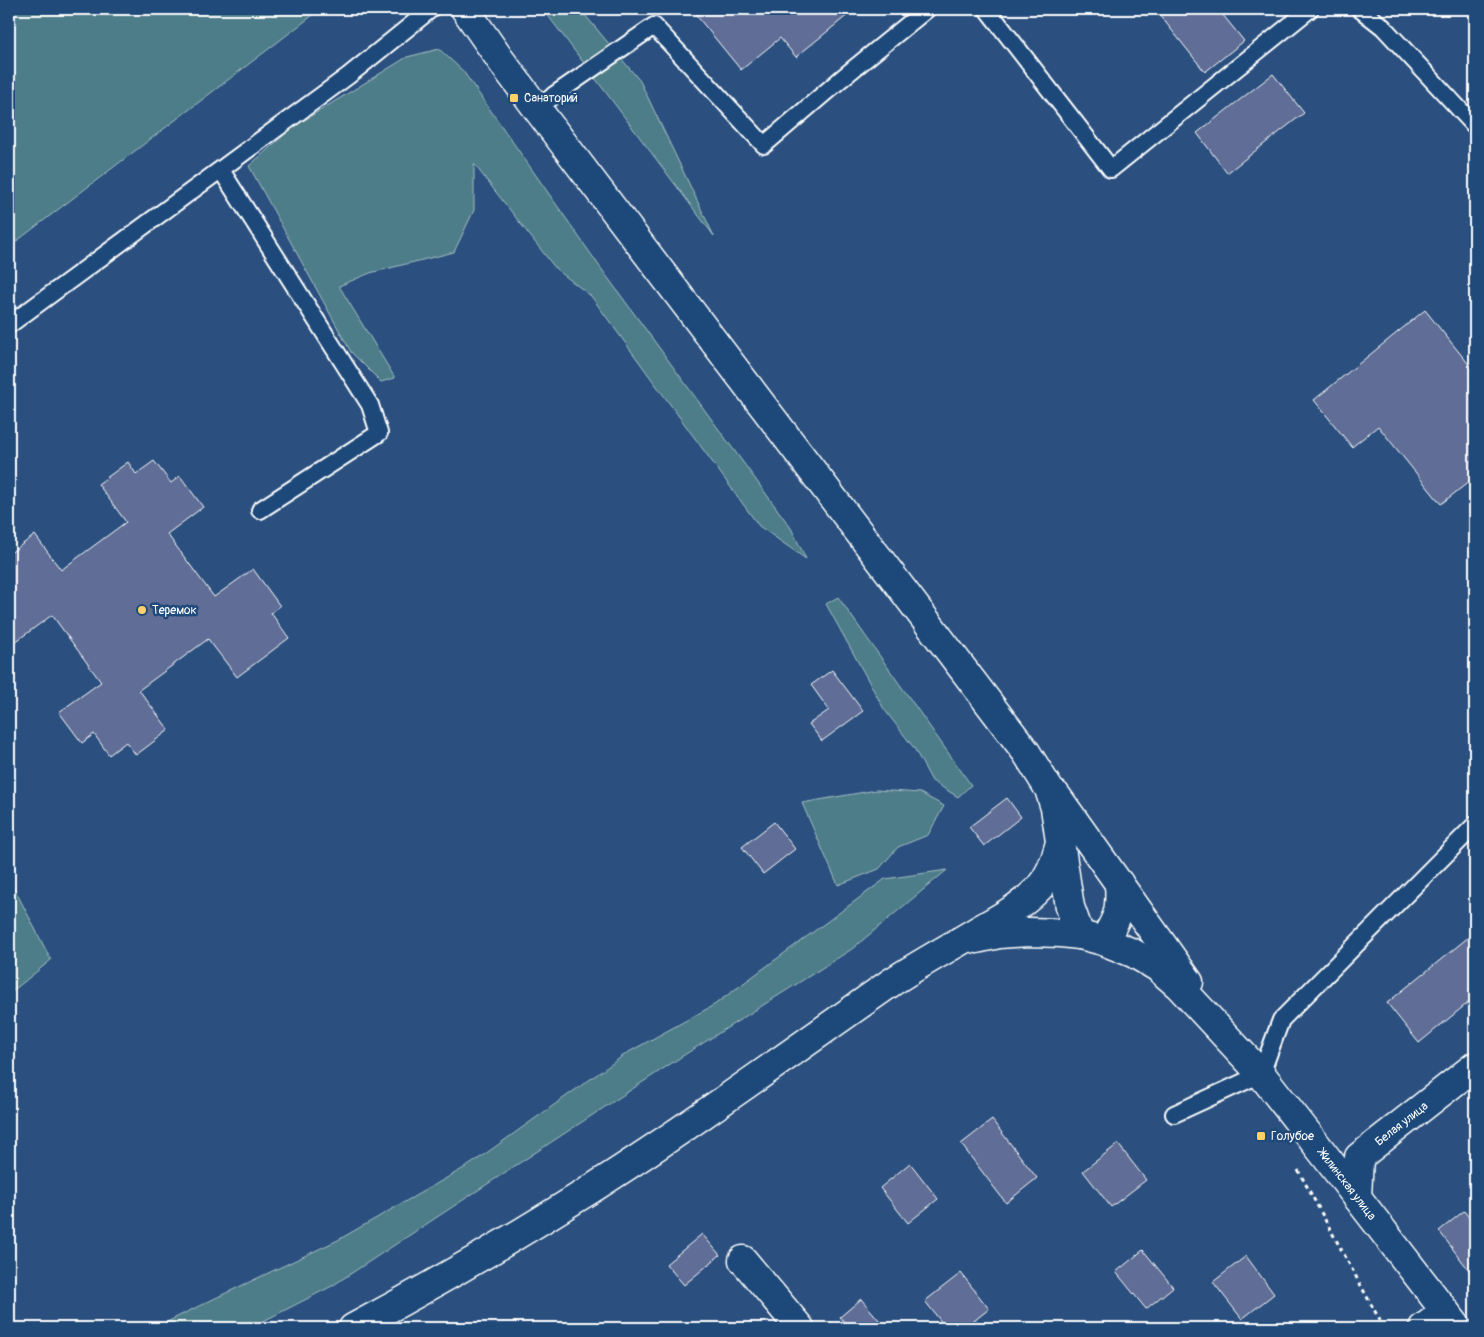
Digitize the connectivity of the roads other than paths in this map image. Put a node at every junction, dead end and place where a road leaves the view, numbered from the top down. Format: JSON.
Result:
{"nodes":[{"id":1,"x":431,"y":9,"type":"edge"},
{"id":2,"x":465,"y":9,"type":"edge"},
{"id":3,"x":927,"y":9,"type":"edge"},
{"id":4,"x":987,"y":9,"type":"edge"},
{"id":5,"x":1310,"y":9,"type":"edge"},
{"id":6,"x":1360,"y":9,"type":"edge"},
{"id":7,"x":538,"y":110,"type":"junction"},
{"id":8,"x":1475,"y":126,"type":"edge"},
{"id":9,"x":221,"y":170,"type":"junction"},
{"id":10,"x":9,"y":325,"type":"edge"},
{"id":11,"x":260,"y":510,"type":"dead end"},
{"id":12,"x":1031,"y":760,"type":"junction"},
{"id":13,"x":1475,"y":825,"type":"edge"},
{"id":14,"x":1058,"y":826,"type":"junction"},
{"id":15,"x":1119,"y":883,"type":"junction"},
{"id":16,"x":1092,"y":938,"type":"junction"},
{"id":17,"x":950,"y":947,"type":"junction"},
{"id":18,"x":1232,"y":1042,"type":"junction"},
{"id":19,"x":1475,"y":1066,"type":"edge"},
{"id":20,"x":1261,"y":1074,"type":"junction"},
{"id":21,"x":1174,"y":1114,"type":"dead end"},
{"id":22,"x":1357,"y":1197,"type":"junction"},
{"id":23,"x":743,"y":1260,"type":"dead end"},
{"id":24,"x":1451,"y":1320,"type":"edge"},
{"id":25,"x":353,"y":1328,"type":"edge"},
{"id":26,"x":800,"y":1328,"type":"edge"},
{"id":27,"x":1423,"y":1328,"type":"edge"}],
"edges":[{"from":1,"to":9,"type":"lane"},
{"from":2,"to":7,"type":"street"},
{"from":3,"to":7,"type":"lane"},
{"from":4,"to":5,"type":"lane"},
{"from":6,"to":8,"type":"lane"},
{"from":7,"to":12,"type":"street"},
{"from":9,"to":10,"type":"lane"},
{"from":9,"to":11,"type":"lane"},
{"from":12,"to":14,"type":"street"},
{"from":12,"to":15,"type":"street"},
{"from":13,"to":20,"type":"lane"},
{"from":14,"to":16,"type":"street"},
{"from":14,"to":17,"type":"street"},
{"from":15,"to":16,"type":"street"},
{"from":15,"to":18,"type":"street"},
{"from":16,"to":17,"type":"street"},
{"from":16,"to":18,"type":"street"},
{"from":17,"to":25,"type":"street"},
{"from":18,"to":20,"type":"street","name":"Жилинская улица"},
{"from":19,"to":22,"type":"street","name":"Белая улица"},
{"from":20,"to":21,"type":"lane"},
{"from":20,"to":22,"type":"street","name":"Жилинская улица"},
{"from":22,"to":24,"type":"street","name":"Жилинская улица"},
{"from":23,"to":26,"type":"street"},
{"from":24,"to":27,"type":"street"}]}
